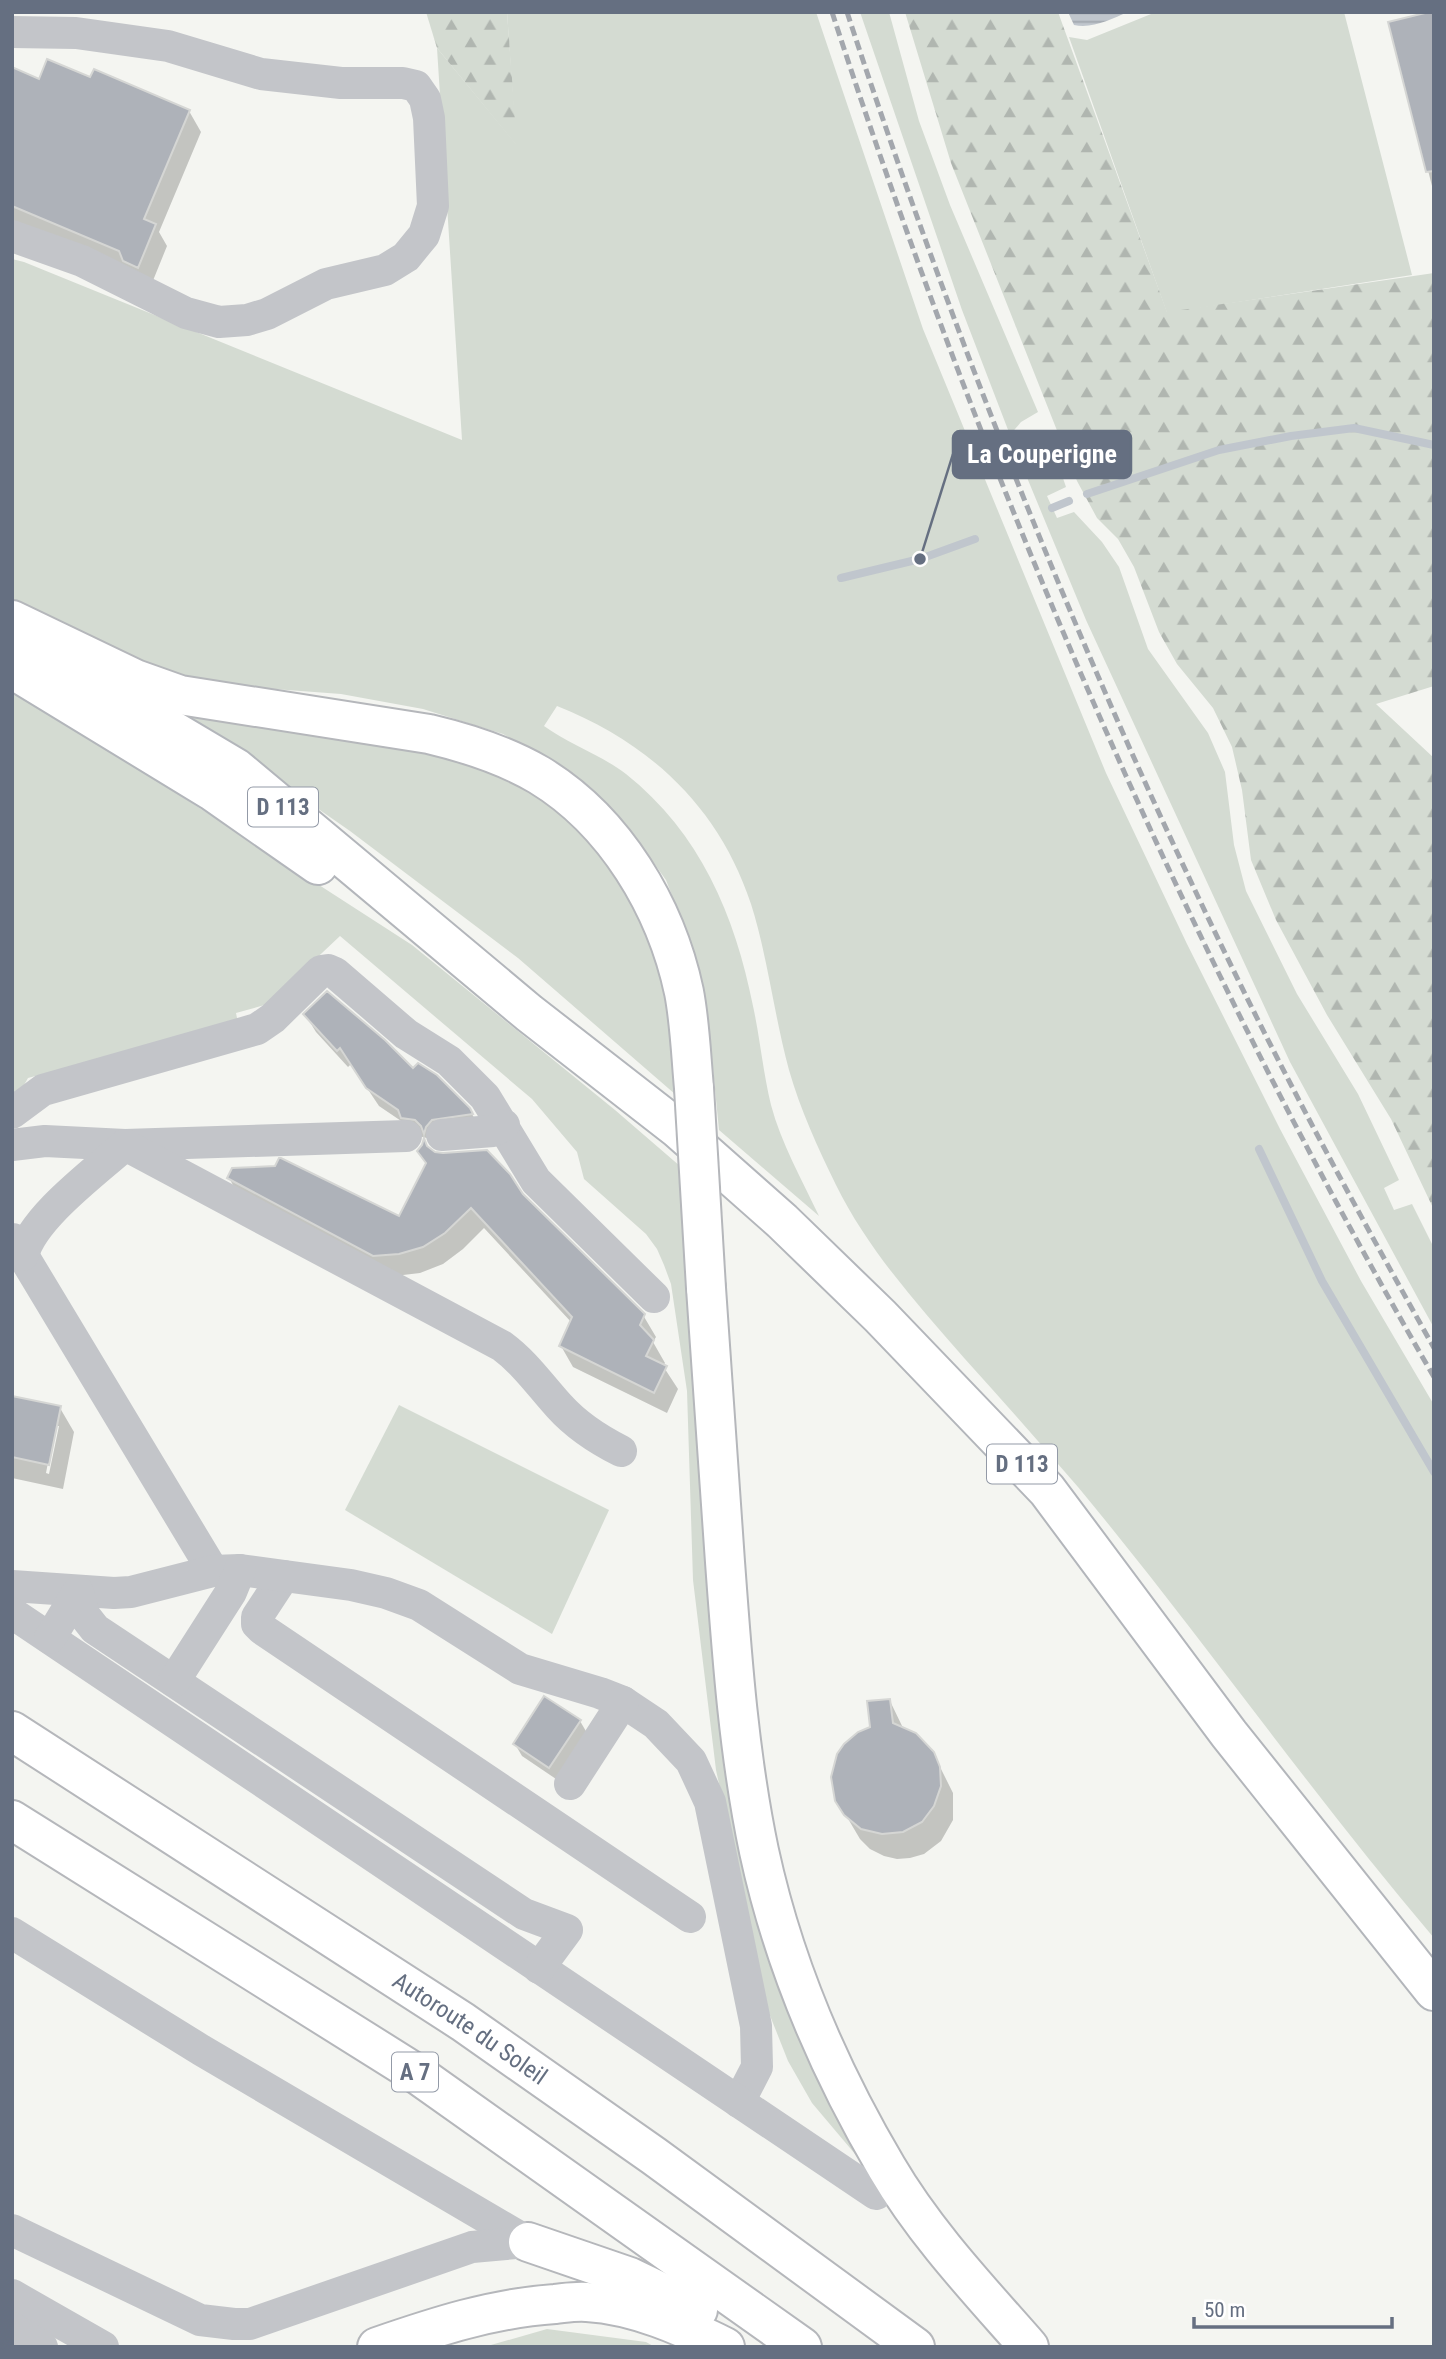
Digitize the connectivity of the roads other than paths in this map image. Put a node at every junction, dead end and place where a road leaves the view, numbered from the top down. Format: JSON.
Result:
{"nodes":[{"id":1,"x":12,"y":32,"type":"edge"},
{"id":2,"x":12,"y":236,"type":"edge"},
{"id":3,"x":12,"y":620,"type":"edge"},
{"id":4,"x":12,"y":635,"type":"edge"},
{"id":5,"x":12,"y":669,"type":"edge"},
{"id":6,"x":530,"y":1013,"type":"junction"},
{"id":7,"x":12,"y":1113,"type":"edge"},
{"id":8,"x":504,"y":1125,"type":"junction"},
{"id":9,"x":442,"y":1135,"type":"dead end"},
{"id":10,"x":407,"y":1136,"type":"dead end"},
{"id":11,"x":213,"y":1142,"type":"junction"},
{"id":12,"x":12,"y":1145,"type":"edge"},
{"id":13,"x":125,"y":1145,"type":"junction"},
{"id":14,"x":208,"y":1188,"type":"junction"},
{"id":15,"x":16,"y":1244,"type":"edge"},
{"id":16,"x":654,"y":1297,"type":"dead end"},
{"id":17,"x":621,"y":1451,"type":"dead end"},
{"id":18,"x":227,"y":1571,"type":"junction"},
{"id":19,"x":284,"y":1576,"type":"junction"},
{"id":20,"x":12,"y":1586,"type":"edge"},
{"id":21,"x":78,"y":1592,"type":"junction"},
{"id":22,"x":12,"y":1614,"type":"edge"},
{"id":23,"x":50,"y":1638,"type":"junction"},
{"id":24,"x":174,"y":1681,"type":"junction"},
{"id":25,"x":624,"y":1702,"type":"junction"},
{"id":26,"x":12,"y":1731,"type":"edge"},
{"id":27,"x":570,"y":1784,"type":"dead end"},
{"id":28,"x":12,"y":1820,"type":"edge"},
{"id":29,"x":690,"y":1917,"type":"dead end"},
{"id":30,"x":17,"y":1940,"type":"edge"},
{"id":31,"x":539,"y":1968,"type":"junction"},
{"id":32,"x":1434,"y":1991,"type":"edge"},
{"id":33,"x":739,"y":2102,"type":"junction"},
{"id":34,"x":876,"y":2194,"type":"dead end"},
{"id":35,"x":12,"y":2230,"type":"edge"},
{"id":36,"x":527,"y":2242,"type":"junction"},
{"id":37,"x":12,"y":2295,"type":"edge"},
{"id":38,"x":12,"y":2328,"type":"edge"},
{"id":39,"x":380,"y":2346,"type":"edge"},
{"id":40,"x":42,"y":2347,"type":"edge"},
{"id":41,"x":103,"y":2347,"type":"edge"},
{"id":42,"x":725,"y":2347,"type":"edge"},
{"id":43,"x":756,"y":2347,"type":"edge"},
{"id":44,"x":802,"y":2347,"type":"edge"},
{"id":45,"x":915,"y":2347,"type":"edge"},
{"id":46,"x":1029,"y":2347,"type":"edge"}],
"edges":[{"from":1,"to":2,"type":"street"},
{"from":3,"to":46,"type":"main road","bridge":true},
{"from":4,"to":6,"type":"main road","number":"D 113"},
{"from":5,"to":6,"type":"main road","number":"D 113"},
{"from":6,"to":32,"type":"main road","number":"D 113"},
{"from":7,"to":8,"type":"street"},
{"from":8,"to":9,"type":"street"},
{"from":8,"to":16,"type":"street"},
{"from":10,"to":11,"type":"street"},
{"from":11,"to":13,"type":"street"},
{"from":11,"to":14,"type":"street"},
{"from":12,"to":13,"type":"street"},
{"from":13,"to":14,"type":"street"},
{"from":13,"to":15,"type":"street"},
{"from":14,"to":17,"type":"street"},
{"from":15,"to":18,"type":"street"},
{"from":18,"to":19,"type":"street"},
{"from":18,"to":21,"type":"street"},
{"from":18,"to":24,"type":"street"},
{"from":19,"to":25,"type":"street"},
{"from":19,"to":29,"type":"street"},
{"from":20,"to":21,"type":"street"},
{"from":21,"to":23,"type":"street"},
{"from":21,"to":24,"type":"street"},
{"from":22,"to":23,"type":"street"},
{"from":23,"to":31,"type":"street"},
{"from":24,"to":31,"type":"street"},
{"from":25,"to":27,"type":"street"},
{"from":25,"to":33,"type":"street"},
{"from":26,"to":45,"type":"main road","name":"Autoroute du Soleil"},
{"from":28,"to":44,"type":"main road","number":"A 7"},
{"from":30,"to":36,"type":"street"},
{"from":31,"to":33,"type":"street"},
{"from":33,"to":34,"type":"street"},
{"from":35,"to":36,"type":"street"},
{"from":36,"to":43,"type":"main road"},
{"from":37,"to":41,"type":"street"},
{"from":38,"to":40,"type":"street"},
{"from":39,"to":42,"type":"main road"}]}
